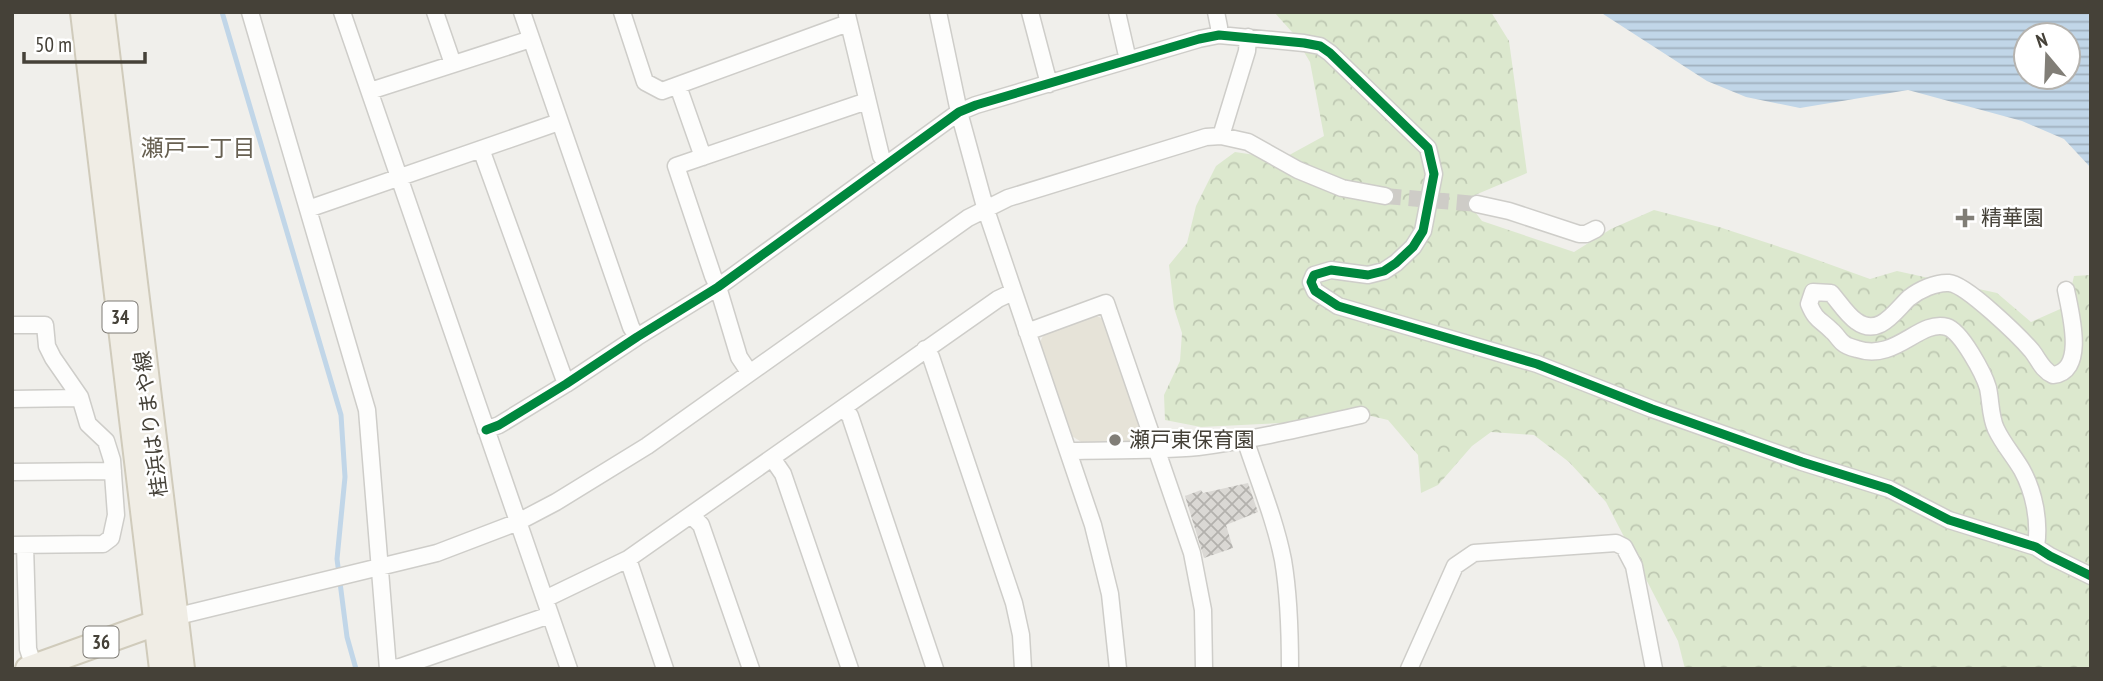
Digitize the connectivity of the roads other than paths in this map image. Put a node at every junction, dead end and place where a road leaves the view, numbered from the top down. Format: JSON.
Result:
{"nodes":[{"id":1,"x":83,"y":12,"type":"edge"},
{"id":2,"x":103,"y":12,"type":"edge"},
{"id":3,"x":250,"y":12,"type":"edge"},
{"id":4,"x":342,"y":12,"type":"edge"},
{"id":5,"x":435,"y":12,"type":"edge"},
{"id":6,"x":522,"y":12,"type":"edge"},
{"id":7,"x":938,"y":12,"type":"edge"},
{"id":8,"x":1030,"y":12,"type":"edge"},
{"id":9,"x":1117,"y":12,"type":"edge"},
{"id":10,"x":1216,"y":12,"type":"edge"},
{"id":11,"x":628,"y":14,"type":"edge"},
{"id":12,"x":847,"y":18,"type":"edge"},
{"id":13,"x":1219,"y":35,"type":"junction"},
{"id":14,"x":1248,"y":37,"type":"junction"},
{"id":15,"x":531,"y":38,"type":"junction"},
{"id":16,"x":1128,"y":60,"type":"junction"},
{"id":17,"x":453,"y":64,"type":"junction"},
{"id":18,"x":1049,"y":84,"type":"junction"},
{"id":19,"x":678,"y":86,"type":"junction"},
{"id":20,"x":370,"y":91,"type":"junction"},
{"id":21,"x":867,"y":101,"type":"junction"},
{"id":22,"x":959,"y":112,"type":"junction"},
{"id":23,"x":559,"y":122,"type":"junction"},
{"id":24,"x":1222,"y":136,"type":"junction"},
{"id":25,"x":481,"y":149,"type":"junction"},
{"id":26,"x":703,"y":158,"type":"junction"},
{"id":27,"x":887,"y":164,"type":"junction"},
{"id":28,"x":399,"y":177,"type":"junction"},
{"id":29,"x":1385,"y":196,"type":"tunnel mouth"},
{"id":30,"x":1477,"y":204,"type":"tunnel mouth"},
{"id":31,"x":985,"y":207,"type":"junction"},
{"id":32,"x":308,"y":209,"type":"junction"},
{"id":33,"x":1597,"y":229,"type":"dead end"},
{"id":34,"x":719,"y":287,"type":"junction"},
{"id":35,"x":2066,"y":290,"type":"dead end"},
{"id":36,"x":1013,"y":292,"type":"junction"},
{"id":37,"x":12,"y":325,"type":"edge"},
{"id":38,"x":1027,"y":332,"type":"junction"},
{"id":39,"x":637,"y":337,"type":"junction"},
{"id":40,"x":925,"y":349,"type":"junction"},
{"id":41,"x":749,"y":372,"type":"junction"},
{"id":42,"x":566,"y":384,"type":"junction"},
{"id":43,"x":80,"y":398,"type":"junction"},
{"id":44,"x":12,"y":399,"type":"edge"},
{"id":45,"x":842,"y":408,"type":"junction"},
{"id":46,"x":1361,"y":415,"type":"dead end"},
{"id":47,"x":486,"y":430,"type":"junction"},
{"id":48,"x":1245,"y":439,"type":"junction"},
{"id":49,"x":1157,"y":450,"type":"junction"},
{"id":50,"x":1069,"y":451,"type":"junction"},
{"id":51,"x":772,"y":458,"type":"junction"},
{"id":52,"x":113,"y":471,"type":"junction"},
{"id":53,"x":12,"y":472,"type":"edge"},
{"id":54,"x":691,"y":515,"type":"junction"},
{"id":55,"x":518,"y":522,"type":"junction"},
{"id":56,"x":19,"y":545,"type":"edge"},
{"id":57,"x":2036,"y":547,"type":"junction"},
{"id":58,"x":628,"y":559,"type":"junction"},
{"id":59,"x":379,"y":568,"type":"junction"},
{"id":60,"x":2091,"y":576,"type":"edge"},
{"id":61,"x":547,"y":607,"type":"junction"},
{"id":62,"x":165,"y":619,"type":"junction"},
{"id":63,"x":31,"y":668,"type":"edge"},
{"id":64,"x":162,"y":669,"type":"edge"},
{"id":65,"x":182,"y":669,"type":"edge"},
{"id":66,"x":569,"y":669,"type":"edge"},
{"id":67,"x":665,"y":669,"type":"edge"},
{"id":68,"x":751,"y":669,"type":"edge"},
{"id":69,"x":850,"y":669,"type":"edge"},
{"id":70,"x":935,"y":669,"type":"edge"},
{"id":71,"x":1023,"y":669,"type":"edge"},
{"id":72,"x":1118,"y":669,"type":"edge"},
{"id":73,"x":1204,"y":669,"type":"edge"},
{"id":74,"x":1290,"y":669,"type":"edge"},
{"id":75,"x":1409,"y":669,"type":"edge"},
{"id":76,"x":1654,"y":669,"type":"edge"}],
"edges":[{"from":1,"to":62,"type":"main road","name":"桂浜はりまや線","number":"34"},
{"from":2,"to":62,"type":"main road","name":"桂浜はりまや線","number":"34"},
{"from":3,"to":32,"type":"street"},
{"from":4,"to":20,"type":"street"},
{"from":5,"to":17,"type":"street"},
{"from":6,"to":15,"type":"street"},
{"from":7,"to":22,"type":"street"},
{"from":8,"to":18,"type":"street"},
{"from":9,"to":16,"type":"street"},
{"from":10,"to":13,"type":"street"},
{"from":11,"to":19,"type":"street"},
{"from":12,"to":19,"type":"street"},
{"from":12,"to":21,"type":"street"},
{"from":13,"to":14,"type":"street"},
{"from":13,"to":16,"type":"street"},
{"from":14,"to":24,"type":"street"},
{"from":14,"to":57,"type":"street"},
{"from":15,"to":17,"type":"street"},
{"from":15,"to":23,"type":"street"},
{"from":16,"to":18,"type":"street"},
{"from":17,"to":20,"type":"street"},
{"from":18,"to":22,"type":"street"},
{"from":19,"to":26,"type":"street"},
{"from":20,"to":28,"type":"street"},
{"from":21,"to":26,"type":"street"},
{"from":21,"to":27,"type":"street"},
{"from":22,"to":27,"type":"street"},
{"from":22,"to":31,"type":"street"},
{"from":23,"to":25,"type":"street"},
{"from":23,"to":39,"type":"street"},
{"from":24,"to":29,"type":"street"},
{"from":24,"to":31,"type":"street"},
{"from":25,"to":28,"type":"street"},
{"from":25,"to":42,"type":"street"},
{"from":26,"to":34,"type":"street"},
{"from":27,"to":34,"type":"street"},
{"from":28,"to":32,"type":"street"},
{"from":28,"to":47,"type":"street"},
{"from":30,"to":33,"type":"street"},
{"from":31,"to":36,"type":"street"},
{"from":31,"to":41,"type":"street"},
{"from":32,"to":59,"type":"street"},
{"from":34,"to":39,"type":"street"},
{"from":34,"to":41,"type":"street"},
{"from":35,"to":57,"type":"street"},
{"from":36,"to":38,"type":"street"},
{"from":36,"to":40,"type":"street"},
{"from":37,"to":43,"type":"street"},
{"from":38,"to":49,"type":"street"},
{"from":38,"to":50,"type":"street"},
{"from":39,"to":42,"type":"street"},
{"from":40,"to":45,"type":"street"},
{"from":40,"to":71,"type":"street"},
{"from":41,"to":55,"type":"street"},
{"from":42,"to":47,"type":"street"},
{"from":43,"to":44,"type":"street"},
{"from":43,"to":52,"type":"street"},
{"from":45,"to":51,"type":"street"},
{"from":45,"to":70,"type":"street"},
{"from":46,"to":48,"type":"street"},
{"from":47,"to":55,"type":"street"},
{"from":48,"to":49,"type":"street"},
{"from":48,"to":74,"type":"street"},
{"from":49,"to":50,"type":"street"},
{"from":49,"to":73,"type":"street"},
{"from":50,"to":72,"type":"street"},
{"from":51,"to":54,"type":"street"},
{"from":51,"to":69,"type":"street"},
{"from":52,"to":53,"type":"street"},
{"from":52,"to":56,"type":"street"},
{"from":54,"to":58,"type":"street"},
{"from":54,"to":68,"type":"street"},
{"from":55,"to":59,"type":"street"},
{"from":55,"to":61,"type":"street"},
{"from":56,"to":63,"type":"street"},
{"from":57,"to":60,"type":"street"},
{"from":58,"to":61,"type":"street"},
{"from":58,"to":67,"type":"street"},
{"from":59,"to":61,"type":"street"},
{"from":59,"to":62,"type":"street"},
{"from":61,"to":66,"type":"street"},
{"from":62,"to":63,"type":"main road","number":"36"},
{"from":62,"to":64,"type":"main road","name":"桂浜はりまや線","number":"34"},
{"from":62,"to":65,"type":"main road","name":"桂浜はりまや線","number":"34"},
{"from":75,"to":76,"type":"street"}]}
